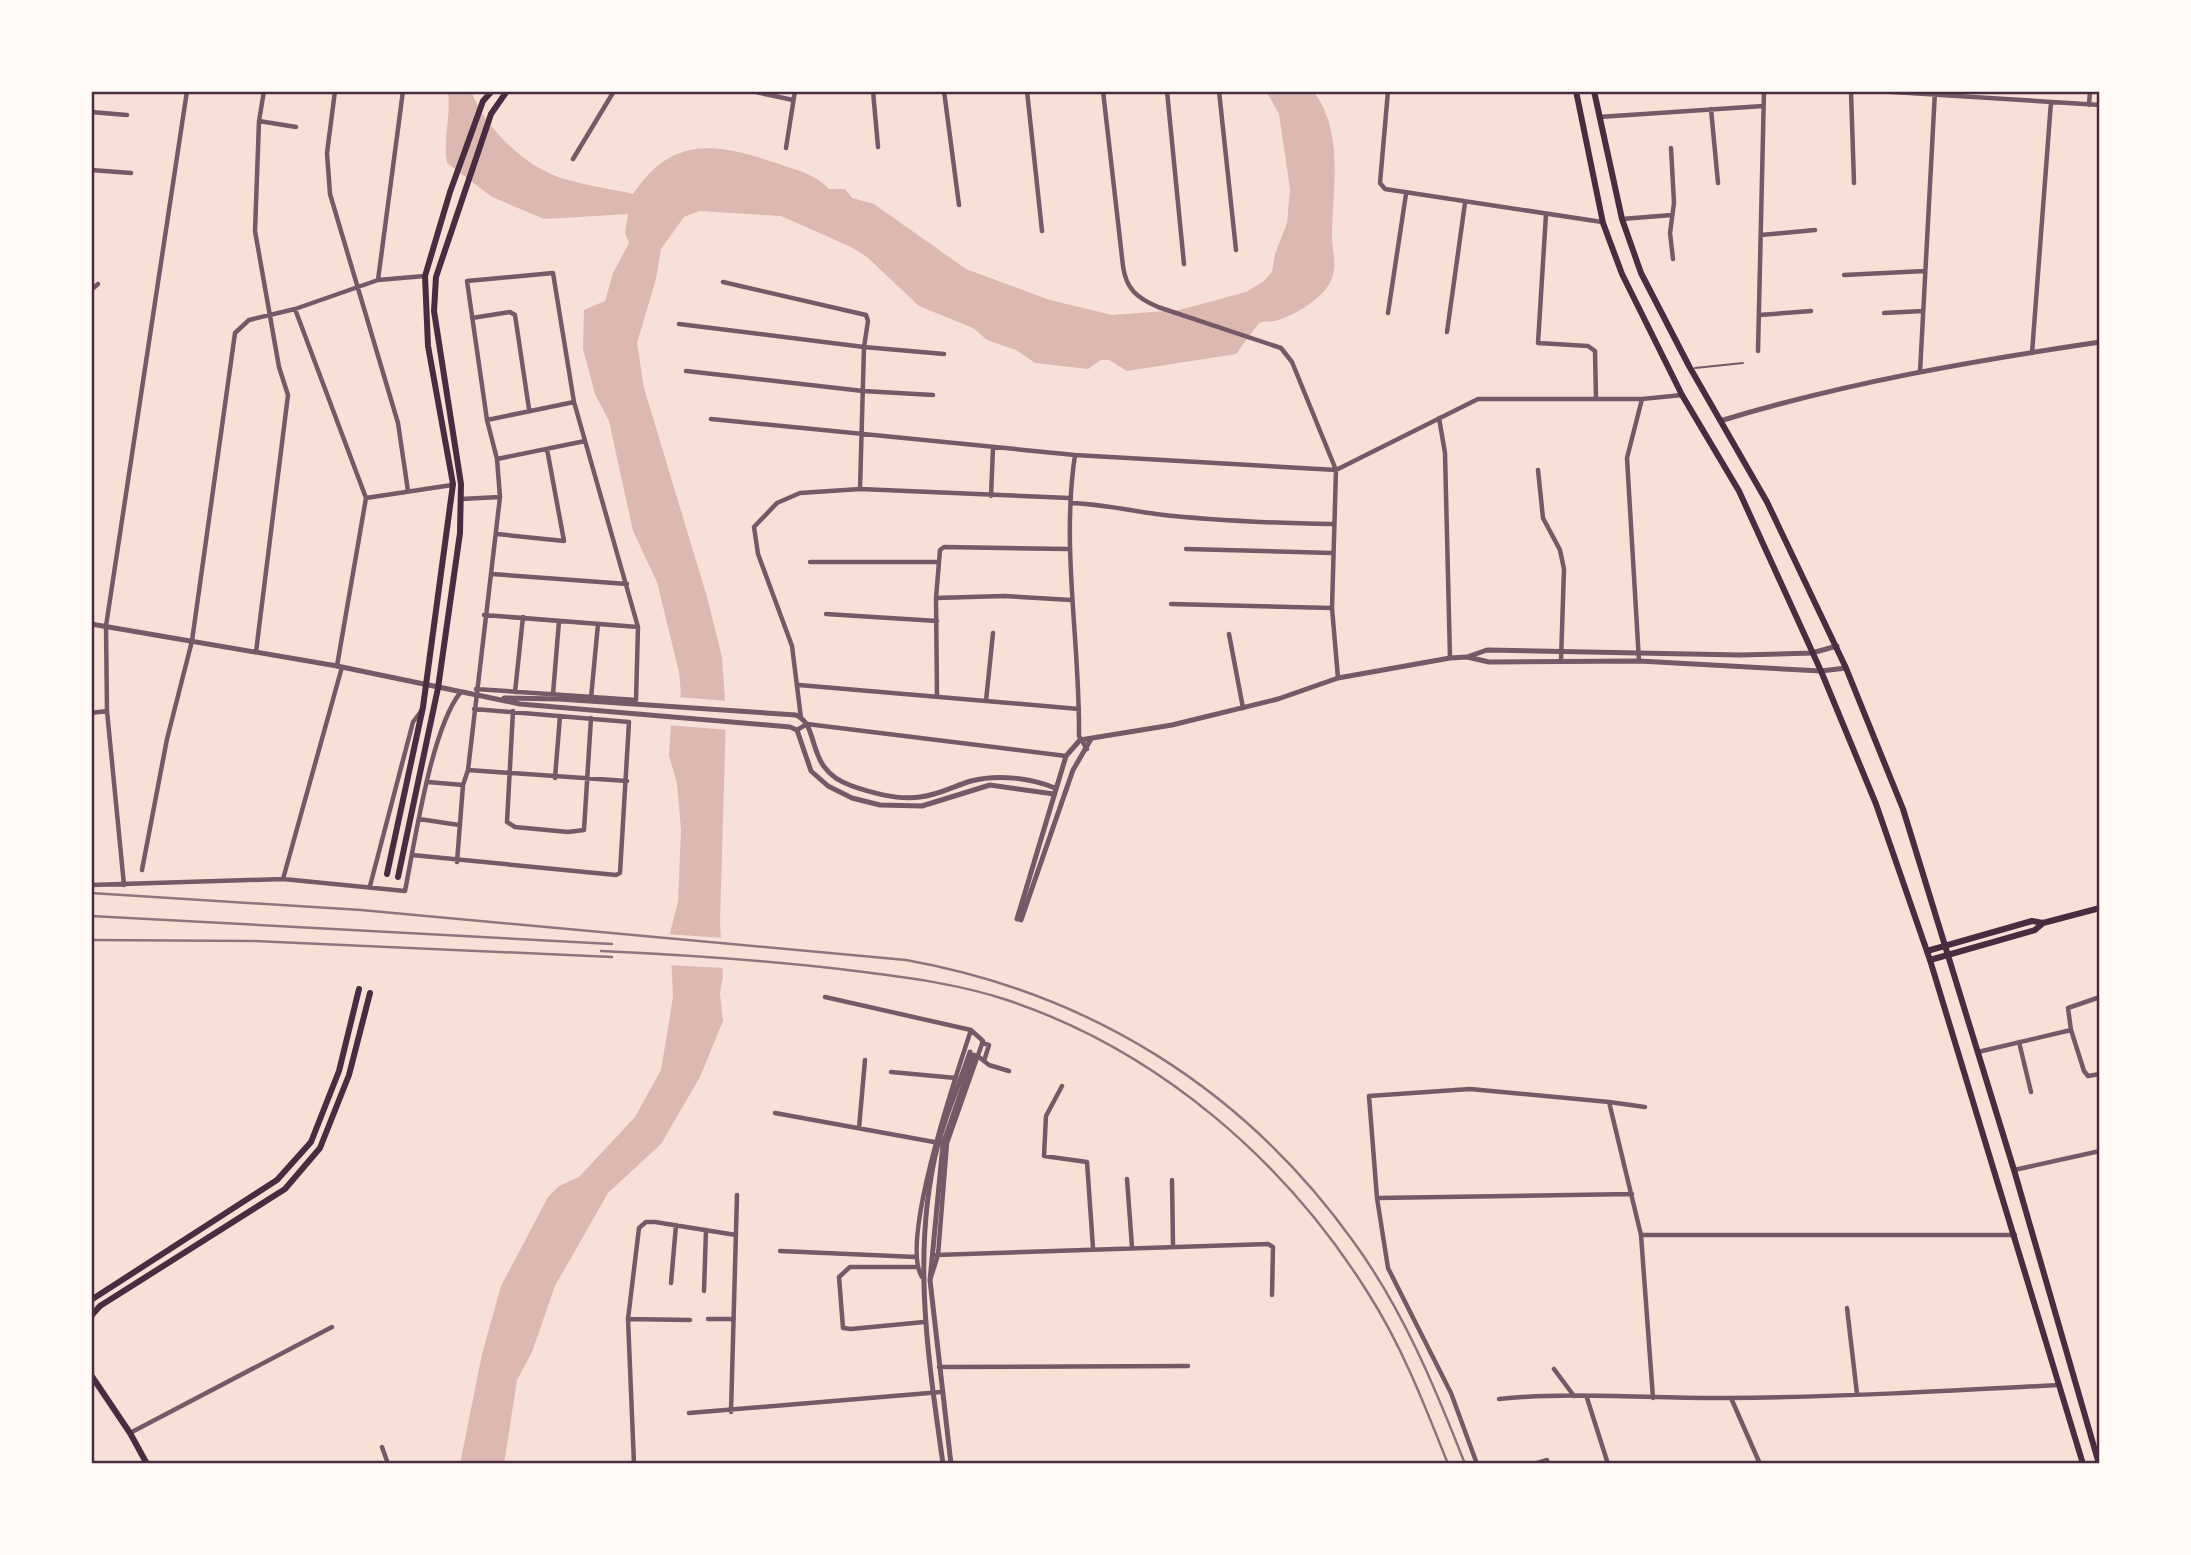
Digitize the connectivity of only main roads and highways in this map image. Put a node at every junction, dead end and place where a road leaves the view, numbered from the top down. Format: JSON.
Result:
{"nodes":[{"id":1,"x":492,"y":91,"type":"edge"},
{"id":2,"x":507,"y":91,"type":"edge"},
{"id":3,"x":1576,"y":91,"type":"edge"},
{"id":4,"x":1594,"y":91,"type":"edge"},
{"id":5,"x":387,"y":874,"type":"dead end"},
{"id":6,"x":398,"y":877,"type":"dead end"},
{"id":7,"x":2100,"y":908,"type":"edge"},
{"id":8,"x":2043,"y":923,"type":"junction"},
{"id":9,"x":1945,"y":945,"type":"junction"},
{"id":10,"x":1927,"y":951,"type":"junction"},
{"id":11,"x":1948,"y":954,"type":"junction"},
{"id":12,"x":1930,"y":960,"type":"junction"},
{"id":13,"x":359,"y":989,"type":"dead end"},
{"id":14,"x":370,"y":993,"type":"dead end"},
{"id":15,"x":284,"y":1172,"type":"junction"},
{"id":16,"x":292,"y":1180,"type":"junction"},
{"id":17,"x":91,"y":1300,"type":"edge"},
{"id":18,"x":91,"y":1316,"type":"edge"},
{"id":19,"x":91,"y":1375,"type":"edge"},
{"id":20,"x":144,"y":1463,"type":"edge"},
{"id":21,"x":2083,"y":1464,"type":"edge"},
{"id":22,"x":2099,"y":1464,"type":"edge"}],
"edges":[{"from":1,"to":5,"type":"main road"},
{"from":2,"to":6,"type":"main road"},
{"from":3,"to":10,"type":"main road"},
{"from":4,"to":9,"type":"main road"},
{"from":7,"to":8,"type":"main road"},
{"from":8,"to":9,"type":"main road"},
{"from":8,"to":11,"type":"main road"},
{"from":9,"to":10,"type":"main road"},
{"from":9,"to":11,"type":"main road"},
{"from":10,"to":12,"type":"main road"},
{"from":11,"to":12,"type":"main road"},
{"from":11,"to":22,"type":"main road"},
{"from":12,"to":21,"type":"main road"},
{"from":13,"to":15,"type":"main road"},
{"from":14,"to":16,"type":"main road"},
{"from":15,"to":16,"type":"main road"},
{"from":15,"to":17,"type":"main road"},
{"from":16,"to":18,"type":"main road"},
{"from":19,"to":20,"type":"main road"}]}
